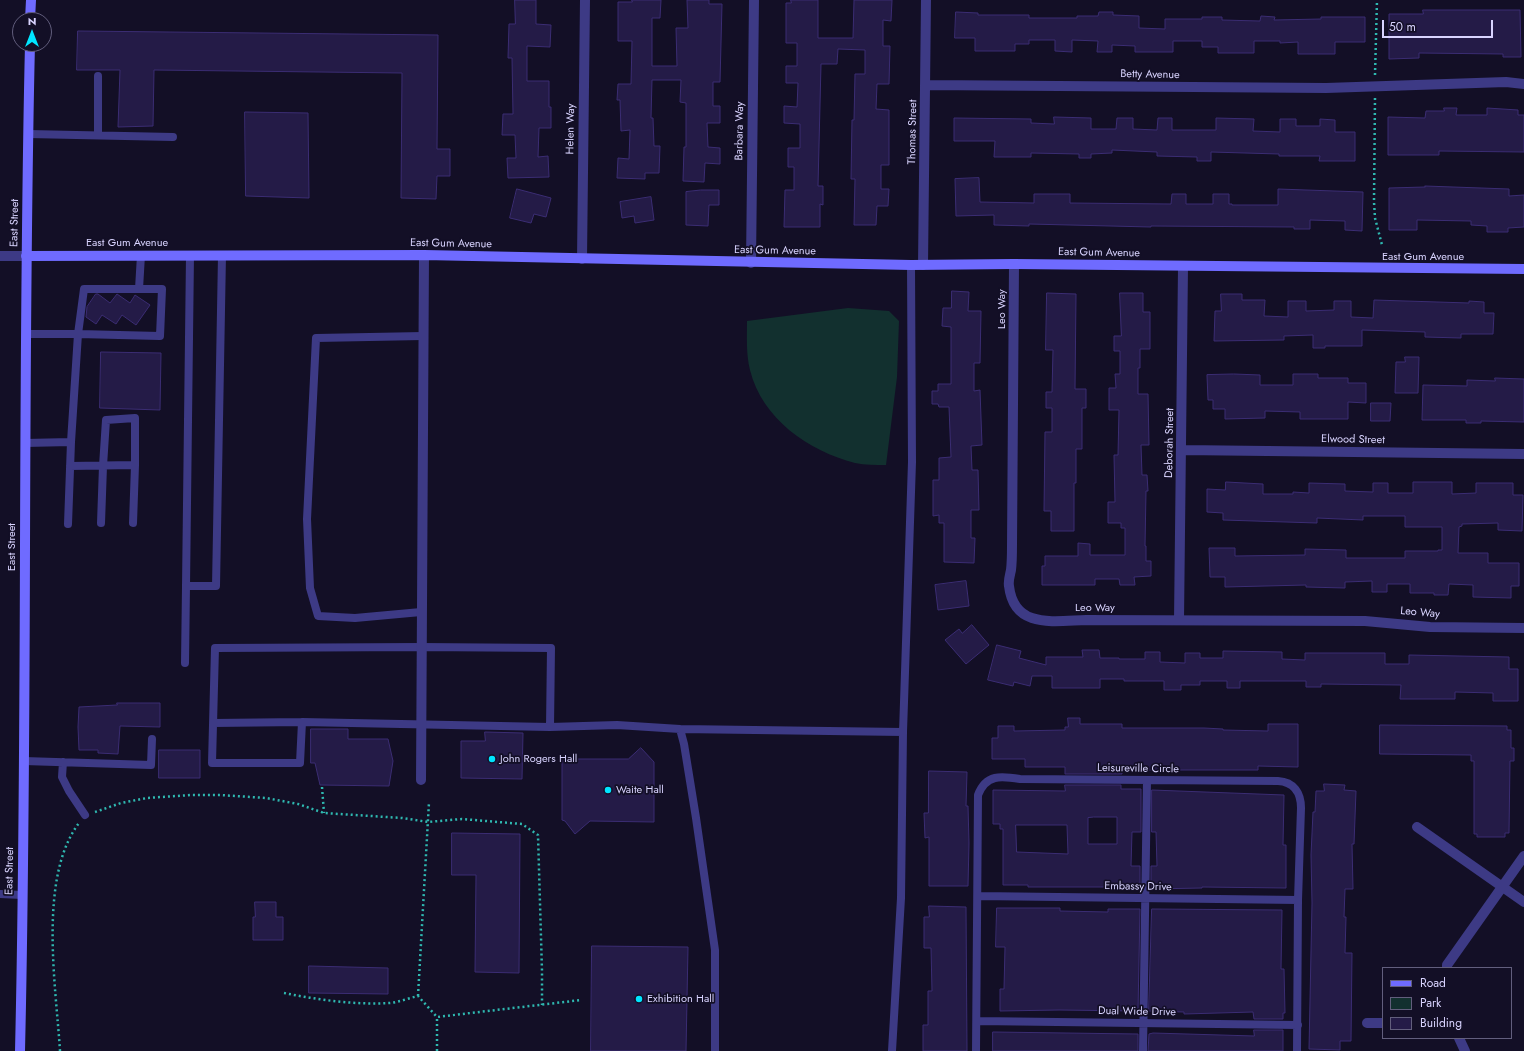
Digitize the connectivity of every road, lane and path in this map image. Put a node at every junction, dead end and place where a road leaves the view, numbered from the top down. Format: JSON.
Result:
{"nodes":[{"id":1,"x":31,"y":0,"type":"edge"},
{"id":2,"x":585,"y":0,"type":"edge"},
{"id":3,"x":754,"y":0,"type":"edge"},
{"id":4,"x":926,"y":0,"type":"edge"},
{"id":5,"x":1377,"y":0,"type":"edge"},
{"id":6,"x":30,"y":12,"type":"edge"},
{"id":7,"x":30,"y":52,"type":"edge"},
{"id":8,"x":98,"y":76,"type":"dead end"},
{"id":9,"x":1524,"y":84,"type":"edge"},
{"id":10,"x":925,"y":85,"type":"junction"},
{"id":11,"x":1375,"y":87,"type":"junction"},
{"id":12,"x":28,"y":134,"type":"junction"},
{"id":13,"x":98,"y":136,"type":"junction"},
{"id":14,"x":173,"y":137,"type":"dead end"},
{"id":15,"x":1382,"y":245,"type":"dead end"},
{"id":16,"x":141,"y":255,"type":"junction"},
{"id":17,"x":190,"y":255,"type":"junction"},
{"id":18,"x":222,"y":255,"type":"junction"},
{"id":19,"x":0,"y":256,"type":"edge"},
{"id":20,"x":26,"y":256,"type":"junction"},
{"id":21,"x":424,"y":256,"type":"junction"},
{"id":22,"x":582,"y":259,"type":"junction"},
{"id":23,"x":751,"y":263,"type":"junction"},
{"id":24,"x":1014,"y":264,"type":"junction"},
{"id":25,"x":911,"y":265,"type":"junction"},
{"id":26,"x":923,"y":265,"type":"junction"},
{"id":27,"x":1183,"y":266,"type":"junction"},
{"id":28,"x":1524,"y":269,"type":"edge"},
{"id":29,"x":139,"y":289,"type":"junction"},
{"id":30,"x":26,"y":334,"type":"junction"},
{"id":31,"x":78,"y":334,"type":"junction"},
{"id":32,"x":423,"y":336,"type":"junction"},
{"id":33,"x":71,"y":442,"type":"junction"},
{"id":34,"x":25,"y":443,"type":"junction"},
{"id":35,"x":1182,"y":450,"type":"junction"},
{"id":36,"x":1524,"y":454,"type":"edge"},
{"id":37,"x":70,"y":466,"type":"junction"},
{"id":38,"x":103,"y":466,"type":"junction"},
{"id":39,"x":135,"y":466,"type":"junction"},
{"id":40,"x":100,"y":523,"type":"dead end"},
{"id":41,"x":133,"y":523,"type":"dead end"},
{"id":42,"x":68,"y":524,"type":"dead end"},
{"id":43,"x":186,"y":586,"type":"junction"},
{"id":44,"x":421,"y":612,"type":"junction"},
{"id":45,"x":1180,"y":620,"type":"junction"},
{"id":46,"x":1524,"y":628,"type":"edge"},
{"id":47,"x":421,"y":647,"type":"junction"},
{"id":48,"x":185,"y":664,"type":"dead end"},
{"id":49,"x":302,"y":722,"type":"junction"},
{"id":50,"x":213,"y":724,"type":"junction"},
{"id":51,"x":420,"y":724,"type":"junction"},
{"id":52,"x":550,"y":727,"type":"junction"},
{"id":53,"x":680,"y":729,"type":"junction"},
{"id":54,"x":903,"y":732,"type":"junction"},
{"id":55,"x":152,"y":739,"type":"dead end"},
{"id":56,"x":24,"y":761,"type":"junction"},
{"id":57,"x":62,"y":762,"type":"junction"},
{"id":58,"x":421,"y":780,"type":"dead end"},
{"id":59,"x":1147,"y":780,"type":"junction"},
{"id":60,"x":322,"y":787,"type":"dead end"},
{"id":61,"x":429,"y":802,"type":"dead end"},
{"id":62,"x":324,"y":813,"type":"junction"},
{"id":63,"x":85,"y":815,"type":"junction"},
{"id":64,"x":428,"y":822,"type":"junction"},
{"id":65,"x":1417,"y":827,"type":"dead end"},
{"id":66,"x":1524,"y":856,"type":"edge"},
{"id":67,"x":1502,"y":887,"type":"junction"},
{"id":68,"x":0,"y":894,"type":"edge"},
{"id":69,"x":22,"y":895,"type":"junction"},
{"id":70,"x":978,"y":896,"type":"junction"},
{"id":71,"x":1145,"y":898,"type":"junction"},
{"id":72,"x":1298,"y":900,"type":"junction"},
{"id":73,"x":1524,"y":902,"type":"edge"},
{"id":74,"x":1447,"y":967,"type":"edge"},
{"id":75,"x":284,"y":993,"type":"dead end"},
{"id":76,"x":418,"y":996,"type":"junction"},
{"id":77,"x":581,"y":1000,"type":"dead end"},
{"id":78,"x":542,"y":1005,"type":"junction"},
{"id":79,"x":437,"y":1017,"type":"junction"},
{"id":80,"x":977,"y":1021,"type":"junction"},
{"id":81,"x":1144,"y":1023,"type":"junction"},
{"id":82,"x":1367,"y":1023,"type":"dead end"},
{"id":83,"x":1382,"y":1023,"type":"edge"},
{"id":84,"x":1298,"y":1025,"type":"junction"},
{"id":85,"x":1459,"y":1039,"type":"edge"},
{"id":86,"x":20,"y":1051,"type":"edge"},
{"id":87,"x":60,"y":1051,"type":"edge"},
{"id":88,"x":437,"y":1051,"type":"edge"},
{"id":89,"x":715,"y":1051,"type":"edge"},
{"id":90,"x":892,"y":1051,"type":"edge"},
{"id":91,"x":976,"y":1051,"type":"edge"},
{"id":92,"x":1143,"y":1051,"type":"edge"},
{"id":93,"x":1297,"y":1051,"type":"edge"},
{"id":94,"x":1465,"y":1051,"type":"edge"}],
"edges":[{"from":1,"to":6,"type":"street"},
{"from":2,"to":22,"type":"street","name":"Helen Way"},
{"from":3,"to":23,"type":"street","name":"Barbara Way"},
{"from":4,"to":10,"type":"street","name":"Thomas Street"},
{"from":5,"to":11,"type":"path"},
{"from":7,"to":12,"type":"street","name":"East Street"},
{"from":8,"to":13,"type":"lane"},
{"from":9,"to":11,"type":"street","name":"Betty Avenue"},
{"from":10,"to":11,"type":"street","name":"Betty Avenue"},
{"from":10,"to":26,"type":"street","name":"Thomas Street"},
{"from":11,"to":15,"type":"path"},
{"from":12,"to":13,"type":"lane"},
{"from":12,"to":20,"type":"street","name":"East Street"},
{"from":13,"to":14,"type":"lane"},
{"from":16,"to":17,"type":"street","name":"East Gum Avenue"},
{"from":16,"to":20,"type":"street","name":"East Gum Avenue"},
{"from":16,"to":29,"type":"lane"},
{"from":17,"to":18,"type":"street","name":"East Gum Avenue"},
{"from":17,"to":43,"type":"lane"},
{"from":18,"to":21,"type":"street","name":"East Gum Avenue"},
{"from":18,"to":43,"type":"lane"},
{"from":19,"to":20,"type":"street"},
{"from":20,"to":30,"type":"street","name":"East Street"},
{"from":21,"to":22,"type":"street","name":"East Gum Avenue"},
{"from":21,"to":32,"type":"street"},
{"from":22,"to":23,"type":"street","name":"East Gum Avenue"},
{"from":23,"to":25,"type":"street","name":"East Gum Avenue"},
{"from":24,"to":26,"type":"street","name":"East Gum Avenue"},
{"from":24,"to":27,"type":"street","name":"East Gum Avenue"},
{"from":24,"to":45,"type":"street","name":"Leo Way"},
{"from":25,"to":26,"type":"street","name":"East Gum Avenue"},
{"from":25,"to":54,"type":"lane"},
{"from":27,"to":28,"type":"street","name":"East Gum Avenue"},
{"from":27,"to":35,"type":"street","name":"Deborah Street"},
{"from":29,"to":31,"type":"lane"},
{"from":29,"to":31,"type":"lane"},
{"from":30,"to":31,"type":"lane"},
{"from":30,"to":34,"type":"street","name":"East Street"},
{"from":31,"to":33,"type":"lane"},
{"from":32,"to":44,"type":"street"},
{"from":32,"to":44,"type":"lane"},
{"from":33,"to":34,"type":"lane"},
{"from":33,"to":37,"type":"lane"},
{"from":34,"to":56,"type":"street","name":"East Street"},
{"from":35,"to":36,"type":"street","name":"Elwood Street"},
{"from":35,"to":45,"type":"street","name":"Deborah Street"},
{"from":37,"to":38,"type":"lane"},
{"from":37,"to":42,"type":"lane"},
{"from":38,"to":39,"type":"lane"},
{"from":38,"to":39,"type":"lane"},
{"from":38,"to":40,"type":"lane"},
{"from":39,"to":41,"type":"lane"},
{"from":43,"to":48,"type":"lane"},
{"from":44,"to":47,"type":"street"},
{"from":45,"to":46,"type":"street","name":"Leo Way"},
{"from":47,"to":50,"type":"lane"},
{"from":47,"to":51,"type":"street"},
{"from":47,"to":52,"type":"lane"},
{"from":49,"to":50,"type":"lane"},
{"from":49,"to":50,"type":"lane"},
{"from":49,"to":51,"type":"lane"},
{"from":51,"to":52,"type":"lane"},
{"from":51,"to":58,"type":"street"},
{"from":52,"to":53,"type":"lane"},
{"from":53,"to":54,"type":"lane"},
{"from":53,"to":89,"type":"lane"},
{"from":54,"to":90,"type":"lane"},
{"from":55,"to":57,"type":"lane"},
{"from":56,"to":57,"type":"lane"},
{"from":56,"to":69,"type":"street","name":"East Street"},
{"from":57,"to":63,"type":"lane"},
{"from":59,"to":70,"type":"lane","name":"Leisureville Circle"},
{"from":59,"to":71,"type":"lane"},
{"from":59,"to":72,"type":"lane","name":"Leisureville Circle"},
{"from":60,"to":62,"type":"path"},
{"from":61,"to":64,"type":"path"},
{"from":62,"to":63,"type":"path"},
{"from":62,"to":64,"type":"path"},
{"from":63,"to":87,"type":"path"},
{"from":64,"to":76,"type":"path"},
{"from":64,"to":78,"type":"path"},
{"from":65,"to":67,"type":"street"},
{"from":66,"to":67,"type":"street"},
{"from":67,"to":73,"type":"street"},
{"from":67,"to":74,"type":"street"},
{"from":68,"to":69,"type":"lane"},
{"from":69,"to":86,"type":"street","name":"East Street"},
{"from":70,"to":71,"type":"lane","name":"Embassy Drive"},
{"from":70,"to":80,"type":"lane","name":"Leisureville Circle"},
{"from":71,"to":72,"type":"lane","name":"Embassy Drive"},
{"from":71,"to":81,"type":"lane"},
{"from":72,"to":84,"type":"lane","name":"Leisureville Circle"},
{"from":75,"to":76,"type":"path"},
{"from":76,"to":79,"type":"path"},
{"from":77,"to":78,"type":"path"},
{"from":78,"to":79,"type":"path"},
{"from":79,"to":88,"type":"path"},
{"from":80,"to":81,"type":"lane","name":"Dual Wide Drive"},
{"from":80,"to":91,"type":"lane","name":"Leisureville Circle"},
{"from":81,"to":84,"type":"lane","name":"Dual Wide Drive"},
{"from":81,"to":92,"type":"lane"},
{"from":82,"to":83,"type":"street"},
{"from":84,"to":93,"type":"lane","name":"Leisureville Circle"},
{"from":85,"to":94,"type":"street"}]}
